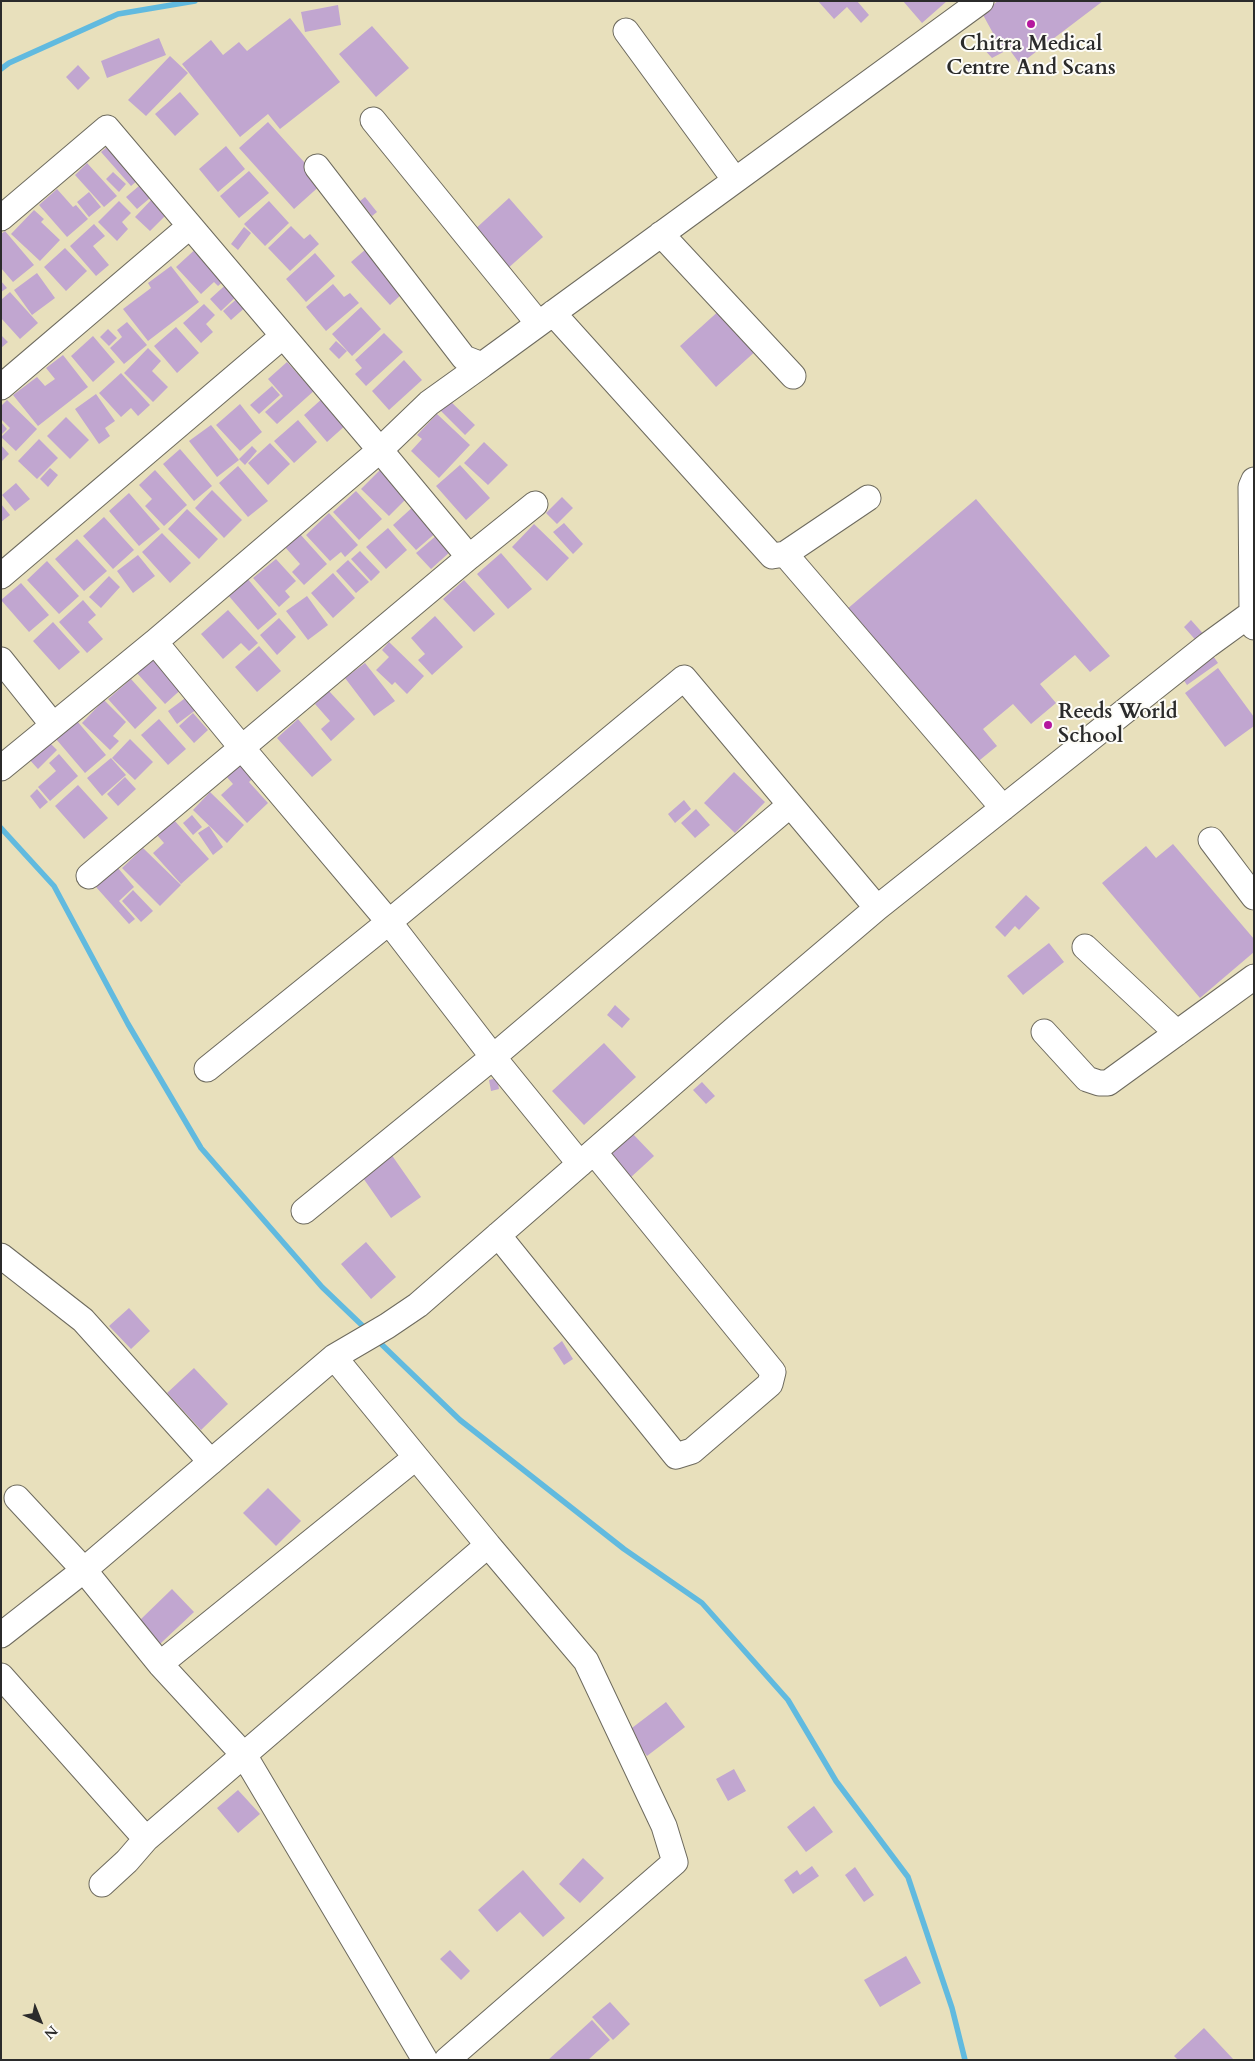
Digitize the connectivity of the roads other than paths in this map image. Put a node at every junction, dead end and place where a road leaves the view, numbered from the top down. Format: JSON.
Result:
{"nodes":[{"id":1,"x":980,"y":1,"type":"edge"},
{"id":2,"x":626,"y":31,"type":"dead end"},
{"id":3,"x":373,"y":120,"type":"dead end"},
{"id":4,"x":317,"y":168,"type":"dead end"},
{"id":5,"x":735,"y":180,"type":"junction"},
{"id":6,"x":1,"y":218,"type":"edge"},
{"id":7,"x":190,"y":226,"type":"junction"},
{"id":8,"x":661,"y":234,"type":"junction"},
{"id":9,"x":545,"y":318,"type":"junction"},
{"id":10,"x":283,"y":336,"type":"junction"},
{"id":11,"x":482,"y":365,"type":"junction"},
{"id":12,"x":793,"y":376,"type":"dead end"},
{"id":13,"x":1,"y":386,"type":"edge"},
{"id":14,"x":380,"y":450,"type":"junction"},
{"id":15,"x":1254,"y":480,"type":"edge"},
{"id":16,"x":868,"y":498,"type":"dead end"},
{"id":17,"x":535,"y":504,"type":"dead end"},
{"id":18,"x":786,"y":554,"type":"junction"},
{"id":19,"x":469,"y":557,"type":"junction"},
{"id":20,"x":1,"y":576,"type":"edge"},
{"id":21,"x":1253,"y":620,"type":"edge"},
{"id":22,"x":155,"y":642,"type":"junction"},
{"id":23,"x":1,"y":660,"type":"edge"},
{"id":24,"x":53,"y":725,"type":"junction"},
{"id":25,"x":242,"y":748,"type":"junction"},
{"id":26,"x":1,"y":768,"type":"edge"},
{"id":27,"x":790,"y":805,"type":"junction"},
{"id":28,"x":1003,"y":808,"type":"junction"},
{"id":29,"x":1211,"y":840,"type":"dead end"},
{"id":30,"x":89,"y":876,"type":"dead end"},
{"id":31,"x":1254,"y":897,"type":"edge"},
{"id":32,"x":877,"y":908,"type":"junction"},
{"id":33,"x":389,"y":922,"type":"junction"},
{"id":34,"x":1085,"y":947,"type":"dead end"},
{"id":35,"x":1254,"y":977,"type":"edge"},
{"id":36,"x":1044,"y":1032,"type":"dead end"},
{"id":37,"x":1177,"y":1033,"type":"junction"},
{"id":38,"x":493,"y":1057,"type":"junction"},
{"id":39,"x":207,"y":1069,"type":"dead end"},
{"id":40,"x":587,"y":1158,"type":"junction"},
{"id":41,"x":304,"y":1211,"type":"dead end"},
{"id":42,"x":498,"y":1236,"type":"junction"},
{"id":43,"x":1,"y":1256,"type":"edge"},
{"id":44,"x":334,"y":1357,"type":"junction"},
{"id":45,"x":415,"y":1458,"type":"junction"},
{"id":46,"x":211,"y":1462,"type":"junction"},
{"id":47,"x":17,"y":1498,"type":"dead end"},
{"id":48,"x":488,"y":1545,"type":"junction"},
{"id":49,"x":84,"y":1570,"type":"junction"},
{"id":50,"x":1,"y":1635,"type":"edge"},
{"id":51,"x":160,"y":1664,"type":"junction"},
{"id":52,"x":1,"y":1676,"type":"edge"},
{"id":53,"x":244,"y":1755,"type":"junction"},
{"id":54,"x":146,"y":1839,"type":"junction"},
{"id":55,"x":102,"y":1884,"type":"dead end"},
{"id":56,"x":425,"y":2060,"type":"edge"},
{"id":57,"x":447,"y":2060,"type":"edge"}],
"edges":[{"from":1,"to":5,"type":"street"},
{"from":2,"to":5,"type":"street"},
{"from":3,"to":9,"type":"street"},
{"from":4,"to":11,"type":"street"},
{"from":5,"to":8,"type":"street"},
{"from":6,"to":7,"type":"street"},
{"from":7,"to":10,"type":"street"},
{"from":7,"to":13,"type":"street"},
{"from":8,"to":9,"type":"street"},
{"from":8,"to":12,"type":"street"},
{"from":9,"to":11,"type":"street"},
{"from":9,"to":18,"type":"street"},
{"from":10,"to":14,"type":"street"},
{"from":10,"to":20,"type":"street"},
{"from":11,"to":14,"type":"street"},
{"from":14,"to":19,"type":"street"},
{"from":14,"to":22,"type":"street"},
{"from":15,"to":21,"type":"street"},
{"from":16,"to":18,"type":"street"},
{"from":17,"to":19,"type":"street"},
{"from":18,"to":28,"type":"street"},
{"from":19,"to":25,"type":"street"},
{"from":21,"to":28,"type":"street"},
{"from":22,"to":24,"type":"street"},
{"from":22,"to":25,"type":"street"},
{"from":23,"to":24,"type":"street"},
{"from":24,"to":26,"type":"street"},
{"from":25,"to":30,"type":"street"},
{"from":25,"to":33,"type":"street"},
{"from":27,"to":32,"type":"street"},
{"from":27,"to":33,"type":"street"},
{"from":27,"to":38,"type":"street"},
{"from":28,"to":32,"type":"street"},
{"from":29,"to":31,"type":"street"},
{"from":32,"to":40,"type":"street"},
{"from":33,"to":38,"type":"street"},
{"from":33,"to":39,"type":"street"},
{"from":34,"to":37,"type":"street"},
{"from":35,"to":37,"type":"street"},
{"from":36,"to":37,"type":"street"},
{"from":38,"to":40,"type":"street"},
{"from":38,"to":41,"type":"street"},
{"from":40,"to":42,"type":"street"},
{"from":40,"to":42,"type":"street"},
{"from":42,"to":44,"type":"street"},
{"from":43,"to":46,"type":"street"},
{"from":44,"to":45,"type":"street"},
{"from":44,"to":46,"type":"street"},
{"from":45,"to":48,"type":"street"},
{"from":45,"to":51,"type":"street"},
{"from":46,"to":49,"type":"street"},
{"from":47,"to":49,"type":"street"},
{"from":48,"to":53,"type":"street"},
{"from":48,"to":57,"type":"street"},
{"from":49,"to":50,"type":"street"},
{"from":49,"to":51,"type":"street"},
{"from":51,"to":53,"type":"street"},
{"from":52,"to":54,"type":"street"},
{"from":53,"to":54,"type":"street"},
{"from":53,"to":56,"type":"street"},
{"from":54,"to":55,"type":"street"}]}
